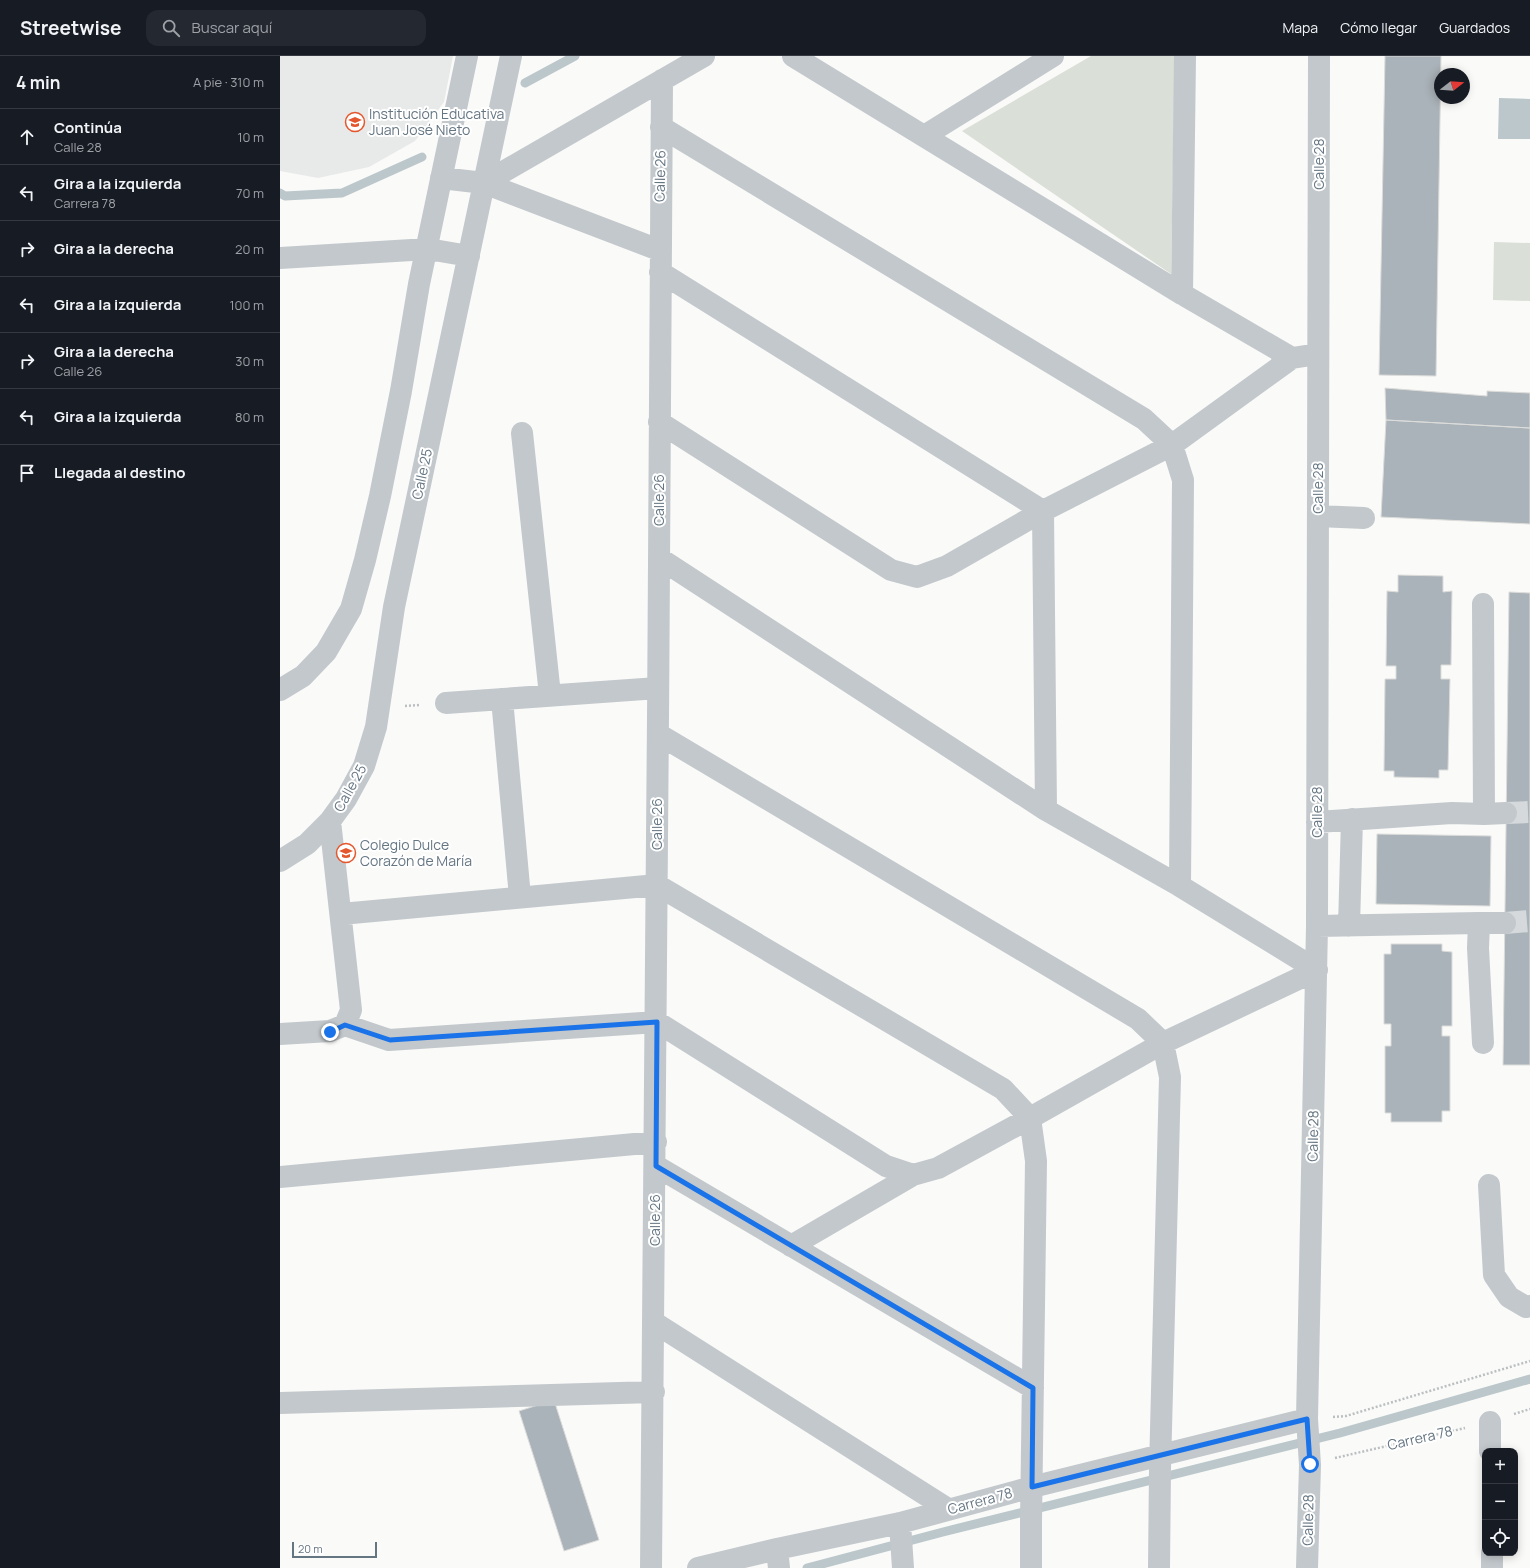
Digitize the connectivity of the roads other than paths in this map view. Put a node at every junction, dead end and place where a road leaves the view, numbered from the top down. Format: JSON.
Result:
{"nodes":[{"id":1,"x":467,"y":56,"type":"edge"},
{"id":2,"x":511,"y":56,"type":"edge"},
{"id":3,"x":704,"y":56,"type":"edge"},
{"id":4,"x":793,"y":56,"type":"edge"},
{"id":5,"x":1053,"y":56,"type":"edge"},
{"id":6,"x":1185,"y":56,"type":"edge"},
{"id":7,"x":1319,"y":56,"type":"edge"},
{"id":8,"x":662,"y":80,"type":"junction"},
{"id":9,"x":661,"y":127,"type":"junction"},
{"id":10,"x":924,"y":136,"type":"junction"},
{"id":11,"x":441,"y":178,"type":"junction"},
{"id":12,"x":484,"y":183,"type":"junction"},
{"id":13,"x":428,"y":248,"type":"junction"},
{"id":14,"x":659,"y":250,"type":"junction"},
{"id":15,"x":469,"y":256,"type":"junction"},
{"id":16,"x":280,"y":258,"type":"edge"},
{"id":17,"x":660,"y":272,"type":"junction"},
{"id":18,"x":1182,"y":294,"type":"junction"},
{"id":19,"x":1318,"y":354,"type":"junction"},
{"id":20,"x":1292,"y":358,"type":"junction"},
{"id":21,"x":659,"y":422,"type":"junction"},
{"id":22,"x":522,"y":433,"type":"dead end"},
{"id":23,"x":1172,"y":445,"type":"junction"},
{"id":24,"x":1043,"y":512,"type":"junction"},
{"id":25,"x":1318,"y":516,"type":"junction"},
{"id":26,"x":1364,"y":518,"type":"dead end"},
{"id":27,"x":659,"y":558,"type":"junction"},
{"id":28,"x":1483,"y":604,"type":"dead end"},
{"id":29,"x":658,"y":688,"type":"junction"},
{"id":30,"x":280,"y":690,"type":"edge"},
{"id":31,"x":550,"y":695,"type":"junction"},
{"id":32,"x":502,"y":699,"type":"junction"},
{"id":33,"x":446,"y":703,"type":"road end"},
{"id":34,"x":658,"y":734,"type":"junction"},
{"id":35,"x":1046,"y":810,"type":"junction"},
{"id":36,"x":1506,"y":813,"type":"tunnel mouth"},
{"id":37,"x":1484,"y":814,"type":"junction"},
{"id":38,"x":1352,"y":820,"type":"junction"},
{"id":39,"x":330,"y":821,"type":"junction"},
{"id":40,"x":1317,"y":822,"type":"junction"},
{"id":41,"x":280,"y":861,"type":"edge"},
{"id":42,"x":657,"y":885,"type":"junction"},
{"id":43,"x":1180,"y":886,"type":"junction"},
{"id":44,"x":520,"y":897,"type":"junction"},
{"id":45,"x":341,"y":914,"type":"junction"},
{"id":46,"x":1479,"y":923,"type":"junction"},
{"id":47,"x":1505,"y":923,"type":"tunnel mouth"},
{"id":48,"x":1317,"y":926,"type":"junction"},
{"id":49,"x":1349,"y":926,"type":"junction"},
{"id":50,"x":1317,"y":970,"type":"junction"},
{"id":51,"x":657,"y":1022,"type":"junction"},
{"id":52,"x":345,"y":1025,"type":"junction"},
{"id":53,"x":280,"y":1034,"type":"edge"},
{"id":54,"x":1483,"y":1042,"type":"dead end"},
{"id":55,"x":1163,"y":1043,"type":"junction"},
{"id":56,"x":1030,"y":1118,"type":"junction"},
{"id":57,"x":656,"y":1142,"type":"junction"},
{"id":58,"x":656,"y":1166,"type":"junction"},
{"id":59,"x":913,"y":1175,"type":"junction"},
{"id":60,"x":280,"y":1177,"type":"edge"},
{"id":61,"x":1489,"y":1186,"type":"dead end"},
{"id":62,"x":791,"y":1246,"type":"junction"},
{"id":63,"x":1530,"y":1306,"type":"edge"},
{"id":64,"x":655,"y":1323,"type":"junction"},
{"id":65,"x":1033,"y":1388,"type":"junction"},
{"id":66,"x":654,"y":1392,"type":"junction"},
{"id":67,"x":280,"y":1403,"type":"edge"},
{"id":68,"x":1490,"y":1422,"type":"road end"},
{"id":69,"x":1307,"y":1423,"type":"junction"},
{"id":70,"x":1490,"y":1448,"type":"edge"},
{"id":71,"x":1160,"y":1462,"type":"junction"},
{"id":72,"x":1032,"y":1492,"type":"junction"},
{"id":73,"x":948,"y":1509,"type":"junction"},
{"id":74,"x":901,"y":1528,"type":"junction"},
{"id":75,"x":1492,"y":1556,"type":"edge"},
{"id":76,"x":778,"y":1560,"type":"edge"},
{"id":77,"x":902,"y":1563,"type":"edge"},
{"id":78,"x":651,"y":1568,"type":"edge"},
{"id":79,"x":698,"y":1568,"type":"edge"},
{"id":80,"x":1031,"y":1568,"type":"edge"},
{"id":81,"x":1159,"y":1568,"type":"edge"},
{"id":82,"x":1307,"y":1568,"type":"edge"},
{"id":83,"x":1492,"y":1568,"type":"edge"}],
"edges":[{"from":1,"to":11,"type":"street"},
{"from":2,"to":12,"type":"street","name":"Calle 25"},
{"from":3,"to":8,"type":"street"},
{"from":4,"to":10,"type":"street"},
{"from":5,"to":10,"type":"street"},
{"from":6,"to":18,"type":"street"},
{"from":7,"to":19,"type":"street","name":"Calle 28"},
{"from":8,"to":9,"type":"street","name":"Calle 26"},
{"from":8,"to":12,"type":"street"},
{"from":9,"to":14,"type":"street","name":"Calle 26"},
{"from":9,"to":23,"type":"street"},
{"from":10,"to":18,"type":"street"},
{"from":11,"to":12,"type":"street"},
{"from":11,"to":13,"type":"street"},
{"from":12,"to":14,"type":"street"},
{"from":12,"to":15,"type":"street","name":"Calle 25"},
{"from":13,"to":15,"type":"street"},
{"from":13,"to":16,"type":"street"},
{"from":13,"to":30,"type":"street"},
{"from":14,"to":17,"type":"street","name":"Calle 26"},
{"from":15,"to":39,"type":"street","name":"Calle 25"},
{"from":17,"to":21,"type":"street","name":"Calle 26"},
{"from":17,"to":24,"type":"street"},
{"from":18,"to":20,"type":"street"},
{"from":19,"to":20,"type":"street"},
{"from":19,"to":25,"type":"street","name":"Calle 28"},
{"from":20,"to":23,"type":"street"},
{"from":21,"to":24,"type":"street"},
{"from":21,"to":27,"type":"street","name":"Calle 26"},
{"from":22,"to":31,"type":"street"},
{"from":23,"to":24,"type":"street"},
{"from":23,"to":43,"type":"street"},
{"from":24,"to":35,"type":"street"},
{"from":25,"to":26,"type":"street"},
{"from":25,"to":40,"type":"street","name":"Calle 28"},
{"from":27,"to":29,"type":"street","name":"Calle 26"},
{"from":27,"to":35,"type":"street"},
{"from":28,"to":37,"type":"street"},
{"from":29,"to":31,"type":"street"},
{"from":29,"to":34,"type":"street","name":"Calle 26"},
{"from":31,"to":32,"type":"street"},
{"from":32,"to":33,"type":"street"},
{"from":32,"to":44,"type":"street"},
{"from":34,"to":42,"type":"street","name":"Calle 26"},
{"from":34,"to":55,"type":"street"},
{"from":35,"to":43,"type":"street"},
{"from":36,"to":37,"type":"street"},
{"from":37,"to":38,"type":"street"},
{"from":38,"to":40,"type":"street"},
{"from":38,"to":49,"type":"street"},
{"from":39,"to":41,"type":"street","name":"Calle 25"},
{"from":39,"to":45,"type":"street"},
{"from":40,"to":48,"type":"street","name":"Calle 28"},
{"from":42,"to":44,"type":"street"},
{"from":42,"to":51,"type":"street","name":"Calle 26"},
{"from":42,"to":56,"type":"street"},
{"from":43,"to":50,"type":"street"},
{"from":44,"to":45,"type":"street"},
{"from":45,"to":52,"type":"street"},
{"from":46,"to":47,"type":"street"},
{"from":46,"to":49,"type":"street"},
{"from":46,"to":54,"type":"street"},
{"from":48,"to":49,"type":"street"},
{"from":48,"to":50,"type":"street","name":"Calle 28"},
{"from":50,"to":55,"type":"street"},
{"from":50,"to":69,"type":"street","name":"Calle 28"},
{"from":51,"to":52,"type":"street"},
{"from":51,"to":57,"type":"street","name":"Calle 26"},
{"from":51,"to":59,"type":"street"},
{"from":52,"to":53,"type":"street"},
{"from":55,"to":56,"type":"street"},
{"from":55,"to":71,"type":"street"},
{"from":56,"to":59,"type":"street"},
{"from":56,"to":65,"type":"street"},
{"from":57,"to":58,"type":"street","name":"Calle 26"},
{"from":57,"to":60,"type":"street"},
{"from":58,"to":62,"type":"street"},
{"from":58,"to":64,"type":"street","name":"Calle 26"},
{"from":59,"to":62,"type":"street"},
{"from":61,"to":63,"type":"street"},
{"from":62,"to":65,"type":"street"},
{"from":64,"to":66,"type":"street","name":"Calle 26"},
{"from":64,"to":73,"type":"street"},
{"from":65,"to":72,"type":"street"},
{"from":66,"to":67,"type":"street"},
{"from":66,"to":78,"type":"street","name":"Calle 26"},
{"from":68,"to":70,"type":"street"},
{"from":69,"to":71,"type":"street","name":"Carrera 78"},
{"from":69,"to":82,"type":"street","name":"Calle 28"},
{"from":71,"to":72,"type":"street","name":"Carrera 78"},
{"from":71,"to":81,"type":"street"},
{"from":72,"to":73,"type":"street","name":"Carrera 78"},
{"from":72,"to":80,"type":"street"},
{"from":73,"to":74,"type":"street","name":"Carrera 78"},
{"from":74,"to":76,"type":"street","name":"Carrera 78"},
{"from":74,"to":77,"type":"street"},
{"from":75,"to":83,"type":"street"},
{"from":76,"to":79,"type":"street","name":"Carrera 78"}]}
